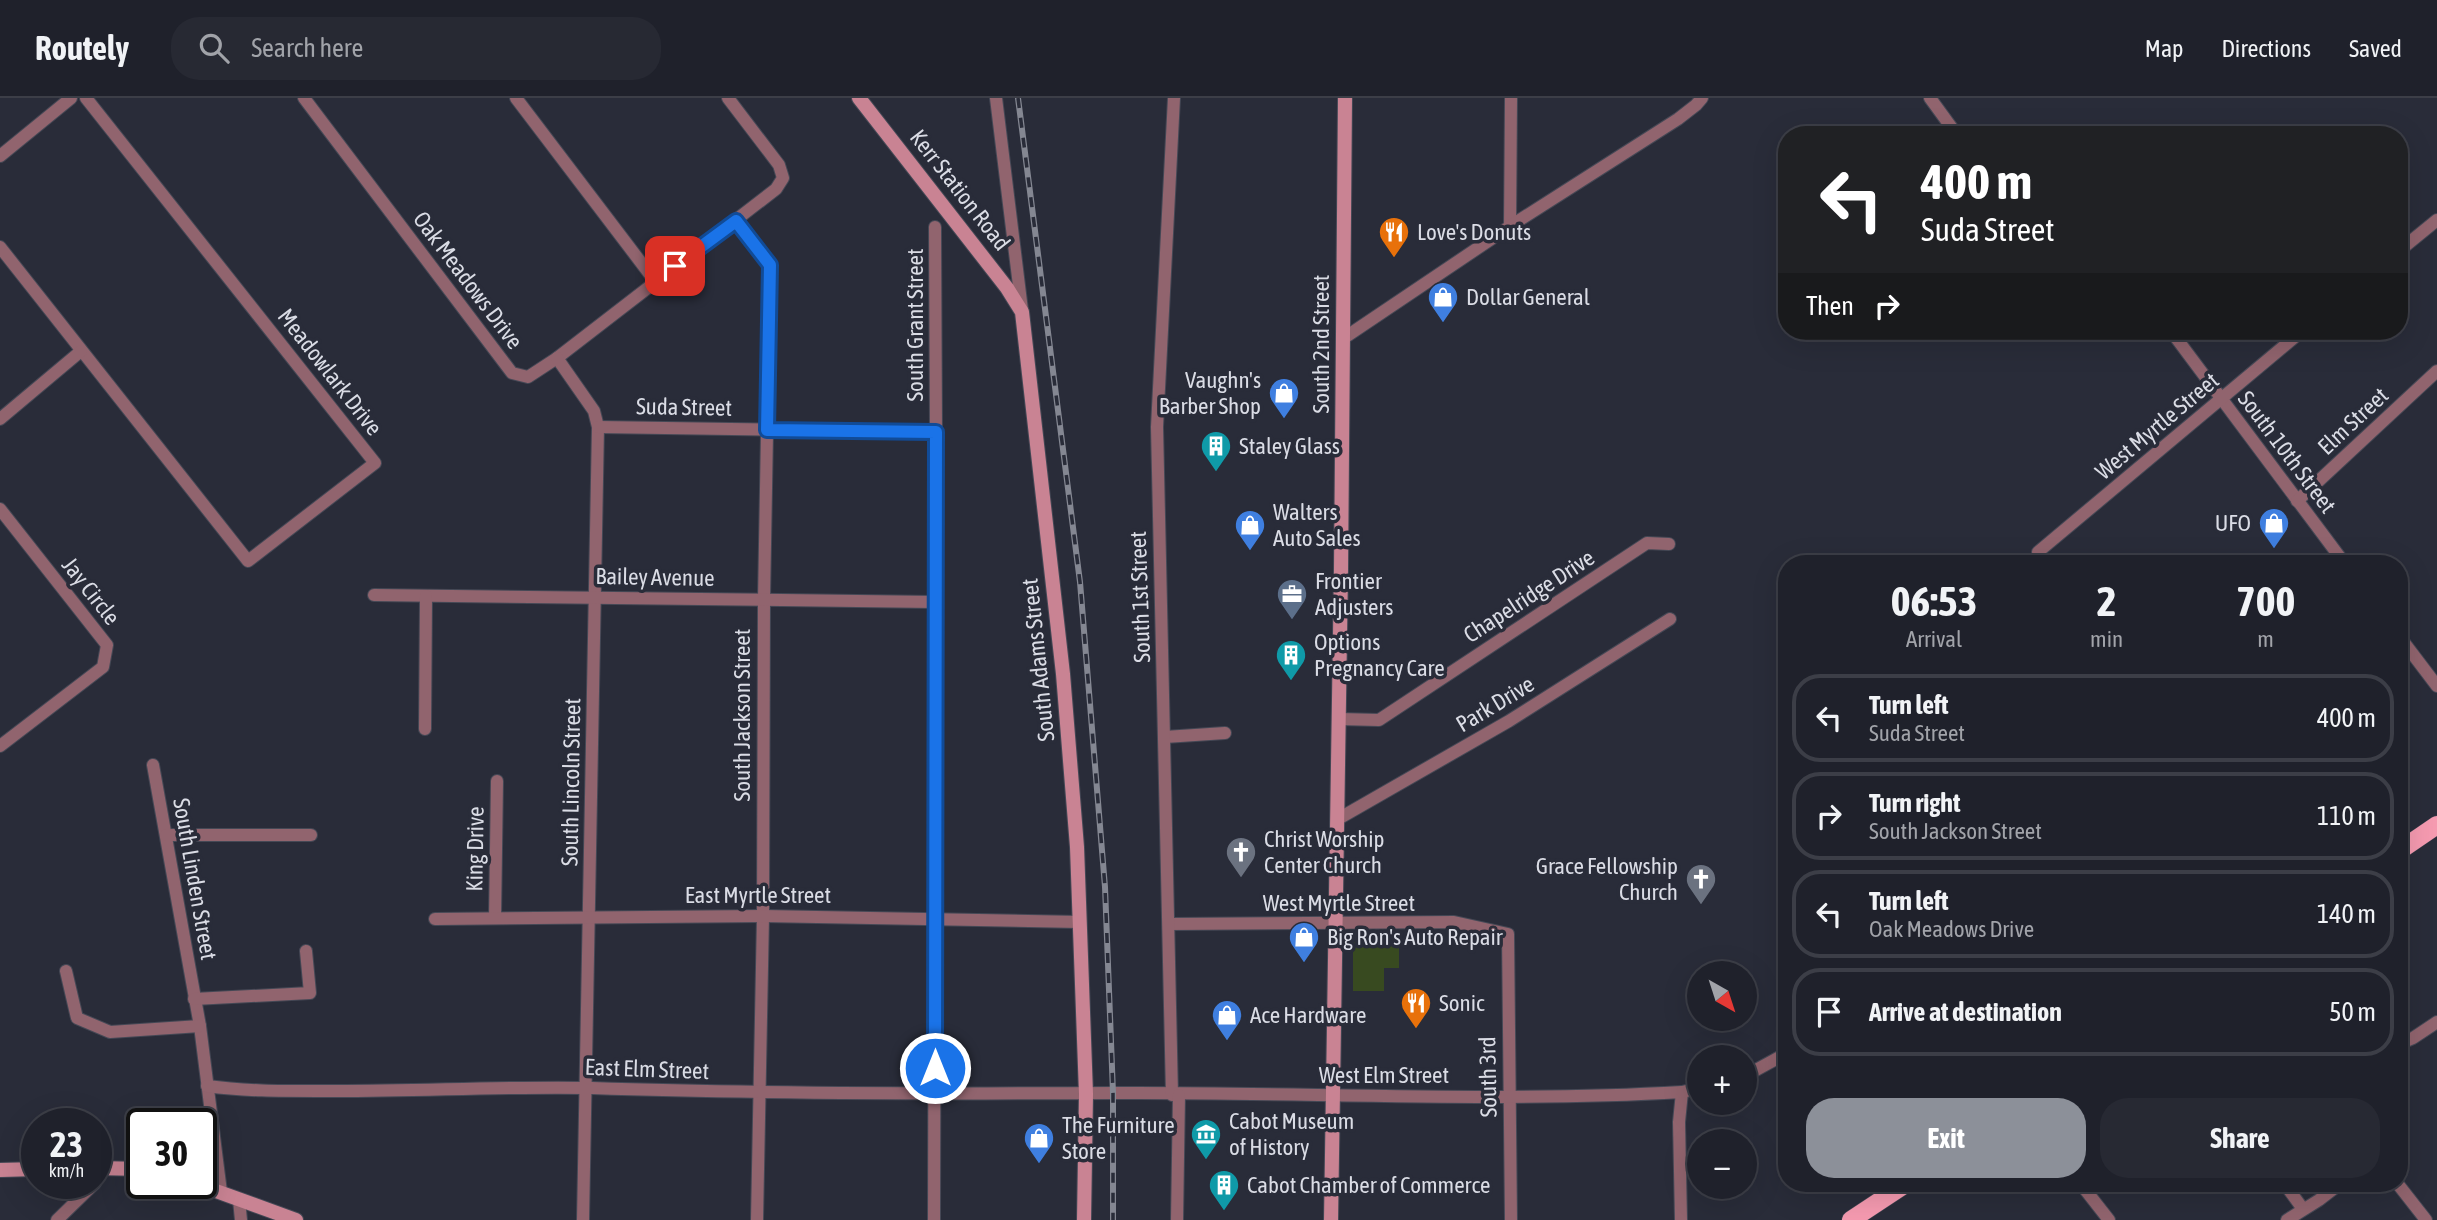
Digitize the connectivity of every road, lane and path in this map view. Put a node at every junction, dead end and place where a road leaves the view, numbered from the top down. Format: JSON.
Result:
{"nodes":[{"id":1,"x":71,"y":98,"type":"edge"},
{"id":2,"x":86,"y":98,"type":"edge"},
{"id":3,"x":304,"y":98,"type":"edge"},
{"id":4,"x":516,"y":98,"type":"edge"},
{"id":5,"x":728,"y":98,"type":"edge"},
{"id":6,"x":859,"y":98,"type":"edge"},
{"id":7,"x":996,"y":98,"type":"edge"},
{"id":8,"x":1174,"y":98,"type":"edge"},
{"id":9,"x":1345,"y":98,"type":"edge"},
{"id":10,"x":1511,"y":98,"type":"edge"},
{"id":11,"x":1702,"y":98,"type":"edge"},
{"id":12,"x":1930,"y":98,"type":"edge"},
{"id":13,"x":1950,"y":126,"type":"edge"},
{"id":14,"x":0,"y":156,"type":"edge"},
{"id":15,"x":2437,"y":220,"type":"edge"},
{"id":16,"x":736,"y":221,"type":"junction"},
{"id":17,"x":1510,"y":226,"type":"junction"},
{"id":18,"x":935,"y":227,"type":"dead end"},
{"id":19,"x":2408,"y":243,"type":"edge"},
{"id":20,"x":0,"y":247,"type":"edge"},
{"id":21,"x":655,"y":281,"type":"junction"},
{"id":22,"x":1022,"y":312,"type":"junction"},
{"id":23,"x":1344,"y":338,"type":"junction"},
{"id":24,"x":2178,"y":340,"type":"edge"},
{"id":25,"x":2291,"y":340,"type":"edge"},
{"id":26,"x":81,"y":351,"type":"junction"},
{"id":27,"x":557,"y":358,"type":"junction"},
{"id":28,"x":2437,"y":371,"type":"edge"},
{"id":29,"x":2222,"y":399,"type":"junction"},
{"id":30,"x":0,"y":419,"type":"edge"},
{"id":31,"x":598,"y":427,"type":"junction"},
{"id":32,"x":767,"y":430,"type":"junction"},
{"id":33,"x":936,"y":432,"type":"junction"},
{"id":34,"x":2297,"y":501,"type":"junction"},
{"id":35,"x":0,"y":509,"type":"edge"},
{"id":36,"x":1669,"y":544,"type":"dead end"},
{"id":37,"x":2038,"y":552,"type":"dead end"},
{"id":38,"x":2338,"y":555,"type":"edge"},
{"id":39,"x":374,"y":595,"type":"dead end"},
{"id":40,"x":426,"y":596,"type":"junction"},
{"id":41,"x":596,"y":597,"type":"junction"},
{"id":42,"x":764,"y":600,"type":"junction"},
{"id":43,"x":935,"y":602,"type":"junction"},
{"id":44,"x":1670,"y":619,"type":"dead end"},
{"id":45,"x":2408,"y":648,"type":"edge"},
{"id":46,"x":2437,"y":686,"type":"edge"},
{"id":47,"x":1339,"y":719,"type":"junction"},
{"id":48,"x":425,"y":729,"type":"dead end"},
{"id":49,"x":1225,"y":733,"type":"dead end"},
{"id":50,"x":1165,"y":737,"type":"junction"},
{"id":51,"x":0,"y":746,"type":"edge"},
{"id":52,"x":153,"y":765,"type":"dead end"},
{"id":53,"x":497,"y":781,"type":"dead end"},
{"id":54,"x":1338,"y":819,"type":"junction"},
{"id":55,"x":2435,"y":830,"type":"edge"},
{"id":56,"x":166,"y":835,"type":"junction"},
{"id":57,"x":311,"y":835,"type":"dead end"},
{"id":58,"x":2408,"y":846,"type":"edge"},
{"id":59,"x":588,"y":916,"type":"junction"},
{"id":60,"x":763,"y":916,"type":"junction"},
{"id":61,"x":495,"y":918,"type":"junction"},
{"id":62,"x":935,"y":918,"type":"junction"},
{"id":63,"x":435,"y":919,"type":"dead end"},
{"id":64,"x":1080,"y":922,"type":"junction"},
{"id":65,"x":1169,"y":924,"type":"junction"},
{"id":66,"x":1337,"y":924,"type":"junction"},
{"id":67,"x":1508,"y":934,"type":"joint"},
{"id":68,"x":306,"y":951,"type":"dead end"},
{"id":69,"x":66,"y":971,"type":"dead end"},
{"id":70,"x":194,"y":999,"type":"junction"},
{"id":71,"x":2437,"y":1022,"type":"edge"},
{"id":72,"x":200,"y":1026,"type":"junction"},
{"id":73,"x":2408,"y":1040,"type":"edge"},
{"id":74,"x":1778,"y":1058,"type":"edge"},
{"id":75,"x":1757,"y":1069,"type":"edge"},
{"id":76,"x":207,"y":1086,"type":"junction"},
{"id":77,"x":584,"y":1088,"type":"junction"},
{"id":78,"x":1687,"y":1091,"type":"edge"},
{"id":79,"x":1682,"y":1092,"type":"junction"},
{"id":80,"x":935,"y":1093,"type":"junction"},
{"id":81,"x":759,"y":1094,"type":"junction"},
{"id":82,"x":1086,"y":1094,"type":"junction"},
{"id":83,"x":1176,"y":1095,"type":"junction"},
{"id":84,"x":1509,"y":1096,"type":"junction"},
{"id":85,"x":1332,"y":1097,"type":"junction"},
{"id":86,"x":21,"y":1169,"type":"edge"},
{"id":87,"x":0,"y":1170,"type":"edge"},
{"id":88,"x":217,"y":1191,"type":"edge"},
{"id":89,"x":221,"y":1192,"type":"junction"},
{"id":90,"x":1879,"y":1192,"type":"edge"},
{"id":91,"x":2087,"y":1192,"type":"edge"},
{"id":92,"x":2291,"y":1192,"type":"edge"},
{"id":93,"x":2329,"y":1192,"type":"edge"},
{"id":94,"x":2404,"y":1192,"type":"edge"},
{"id":95,"x":79,"y":1199,"type":"edge"},
{"id":96,"x":239,"y":1200,"type":"junction"},
{"id":97,"x":2303,"y":1209,"type":"junction"},
{"id":98,"x":57,"y":1220,"type":"edge"},
{"id":99,"x":241,"y":1220,"type":"edge"},
{"id":100,"x":296,"y":1220,"type":"edge"},
{"id":101,"x":583,"y":1220,"type":"edge"},
{"id":102,"x":757,"y":1220,"type":"edge"},
{"id":103,"x":934,"y":1220,"type":"edge"},
{"id":104,"x":1084,"y":1220,"type":"edge"},
{"id":105,"x":1177,"y":1220,"type":"edge"},
{"id":106,"x":1331,"y":1220,"type":"edge"},
{"id":107,"x":1511,"y":1220,"type":"edge"},
{"id":108,"x":1681,"y":1220,"type":"edge"},
{"id":109,"x":1851,"y":1220,"type":"edge"},
{"id":110,"x":2109,"y":1220,"type":"edge"},
{"id":111,"x":2287,"y":1220,"type":"edge"},
{"id":112,"x":2426,"y":1220,"type":"edge"}],
"edges":[{"from":1,"to":14,"type":"street"},
{"from":2,"to":26,"type":"street","name":"Meadowlark Drive"},
{"from":3,"to":27,"type":"street","name":"Oak Meadows Drive"},
{"from":4,"to":21,"type":"street"},
{"from":5,"to":16,"type":"street","name":"Oak Meadows Drive"},
{"from":6,"to":22,"type":"street","name":"Kerr Station Road"},
{"from":7,"to":22,"type":"street","name":"South Adams Street"},
{"from":8,"to":50,"type":"street","name":"South 1st Street"},
{"from":9,"to":23,"type":"street","name":"South 2nd Street"},
{"from":10,"to":17,"type":"street"},
{"from":11,"to":17,"type":"street"},
{"from":12,"to":13,"type":"street"},
{"from":15,"to":19,"type":"street"},
{"from":16,"to":21,"type":"street","name":"Oak Meadows Drive"},
{"from":16,"to":32,"type":"street","name":"South Jackson Street"},
{"from":17,"to":23,"type":"street"},
{"from":18,"to":33,"type":"street","name":"South Grant Street"},
{"from":20,"to":26,"type":"street","name":"Meadowlark Drive"},
{"from":21,"to":27,"type":"street","name":"Oak Meadows Drive"},
{"from":22,"to":64,"type":"street","name":"South Adams Street"},
{"from":23,"to":47,"type":"street","name":"South 2nd Street"},
{"from":24,"to":29,"type":"street","name":"South 10th Street"},
{"from":25,"to":29,"type":"street","name":"West Myrtle Street"},
{"from":26,"to":30,"type":"street"},
{"from":27,"to":31,"type":"street","name":"South Lincoln Street"},
{"from":28,"to":34,"type":"street","name":"Elm Street"},
{"from":29,"to":34,"type":"street","name":"South 10th Street"},
{"from":29,"to":37,"type":"street","name":"West Myrtle Street"},
{"from":31,"to":32,"type":"street","name":"Suda Street"},
{"from":31,"to":41,"type":"street","name":"South Lincoln Street"},
{"from":32,"to":33,"type":"street","name":"Suda Street"},
{"from":32,"to":42,"type":"street","name":"South Jackson Street"},
{"from":33,"to":43,"type":"street","name":"South Grant Street"},
{"from":34,"to":38,"type":"street","name":"South 10th Street"},
{"from":35,"to":51,"type":"street","name":"Jay Circle"},
{"from":36,"to":47,"type":"street","name":"Chapelridge Drive"},
{"from":39,"to":40,"type":"street","name":"Bailey Avenue"},
{"from":40,"to":41,"type":"street","name":"Bailey Avenue"},
{"from":40,"to":48,"type":"street"},
{"from":41,"to":42,"type":"street","name":"Bailey Avenue"},
{"from":41,"to":59,"type":"street","name":"South Lincoln Street"},
{"from":42,"to":43,"type":"street","name":"Bailey Avenue"},
{"from":42,"to":60,"type":"street","name":"South Jackson Street"},
{"from":43,"to":62,"type":"street","name":"South Grant Street"},
{"from":44,"to":54,"type":"street","name":"Park Drive"},
{"from":45,"to":46,"type":"street"},
{"from":47,"to":54,"type":"street","name":"South 2nd Street"},
{"from":49,"to":50,"type":"street"},
{"from":50,"to":65,"type":"street","name":"South 1st Street"},
{"from":52,"to":56,"type":"street","name":"South Linden Street"},
{"from":53,"to":61,"type":"street","name":"King Drive"},
{"from":54,"to":66,"type":"street","name":"South 2nd Street"},
{"from":55,"to":58,"type":"main road"},
{"from":56,"to":57,"type":"street"},
{"from":56,"to":70,"type":"street","name":"South Linden Street"},
{"from":59,"to":60,"type":"street","name":"East Myrtle Street"},
{"from":59,"to":61,"type":"street","name":"East Myrtle Street"},
{"from":59,"to":77,"type":"street","name":"South Lincoln Street"},
{"from":60,"to":62,"type":"street","name":"East Myrtle Street"},
{"from":60,"to":81,"type":"street","name":"South Jackson Street"},
{"from":61,"to":63,"type":"street","name":"East Myrtle Street"},
{"from":62,"to":64,"type":"street","name":"East Myrtle Street"},
{"from":62,"to":80,"type":"street","name":"South Grant Street"},
{"from":64,"to":82,"type":"street","name":"South Adams Street"},
{"from":65,"to":66,"type":"street","name":"West Myrtle Street"},
{"from":65,"to":83,"type":"street","name":"South 1st Street"},
{"from":66,"to":67,"type":"street","name":"West Myrtle Street"},
{"from":66,"to":85,"type":"street","name":"South 2nd Street"},
{"from":67,"to":84,"type":"street","name":"South 3rd"},
{"from":68,"to":70,"type":"street"},
{"from":69,"to":72,"type":"street"},
{"from":70,"to":72,"type":"street","name":"South Linden Street"},
{"from":71,"to":73,"type":"street"},
{"from":72,"to":76,"type":"street","name":"South Linden Street"},
{"from":74,"to":75,"type":"street"},
{"from":76,"to":77,"type":"street","name":"East Elm Street"},
{"from":76,"to":89,"type":"street","name":"South Linden Street"},
{"from":77,"to":81,"type":"street","name":"East Elm Street"},
{"from":77,"to":101,"type":"street","name":"South Lincoln Street"},
{"from":78,"to":79,"type":"street","name":"West Elm Street"},
{"from":79,"to":84,"type":"street","name":"West Elm Street"},
{"from":79,"to":108,"type":"street"},
{"from":80,"to":81,"type":"street","name":"East Elm Street"},
{"from":80,"to":82,"type":"street","name":"East Elm Street"},
{"from":80,"to":103,"type":"street","name":"South Grant Street"},
{"from":81,"to":102,"type":"street","name":"South Jackson Street"},
{"from":82,"to":83,"type":"street","name":"West Elm Street"},
{"from":82,"to":104,"type":"street","name":"South Adams Street"},
{"from":83,"to":85,"type":"street","name":"West Elm Street"},
{"from":83,"to":105,"type":"street","name":"South 1st Street"},
{"from":84,"to":85,"type":"street","name":"West Elm Street"},
{"from":84,"to":107,"type":"street","name":"South 3rd"},
{"from":85,"to":106,"type":"street","name":"South 2nd Street"},
{"from":86,"to":87,"type":"street"},
{"from":88,"to":89,"type":"street"},
{"from":89,"to":96,"type":"street"},
{"from":90,"to":109,"type":"main road"},
{"from":91,"to":110,"type":"street"},
{"from":92,"to":97,"type":"street"},
{"from":93,"to":97,"type":"street"},
{"from":94,"to":112,"type":"street"},
{"from":95,"to":98,"type":"street"},
{"from":96,"to":99,"type":"street"},
{"from":96,"to":100,"type":"street"},
{"from":97,"to":111,"type":"street"}]}
